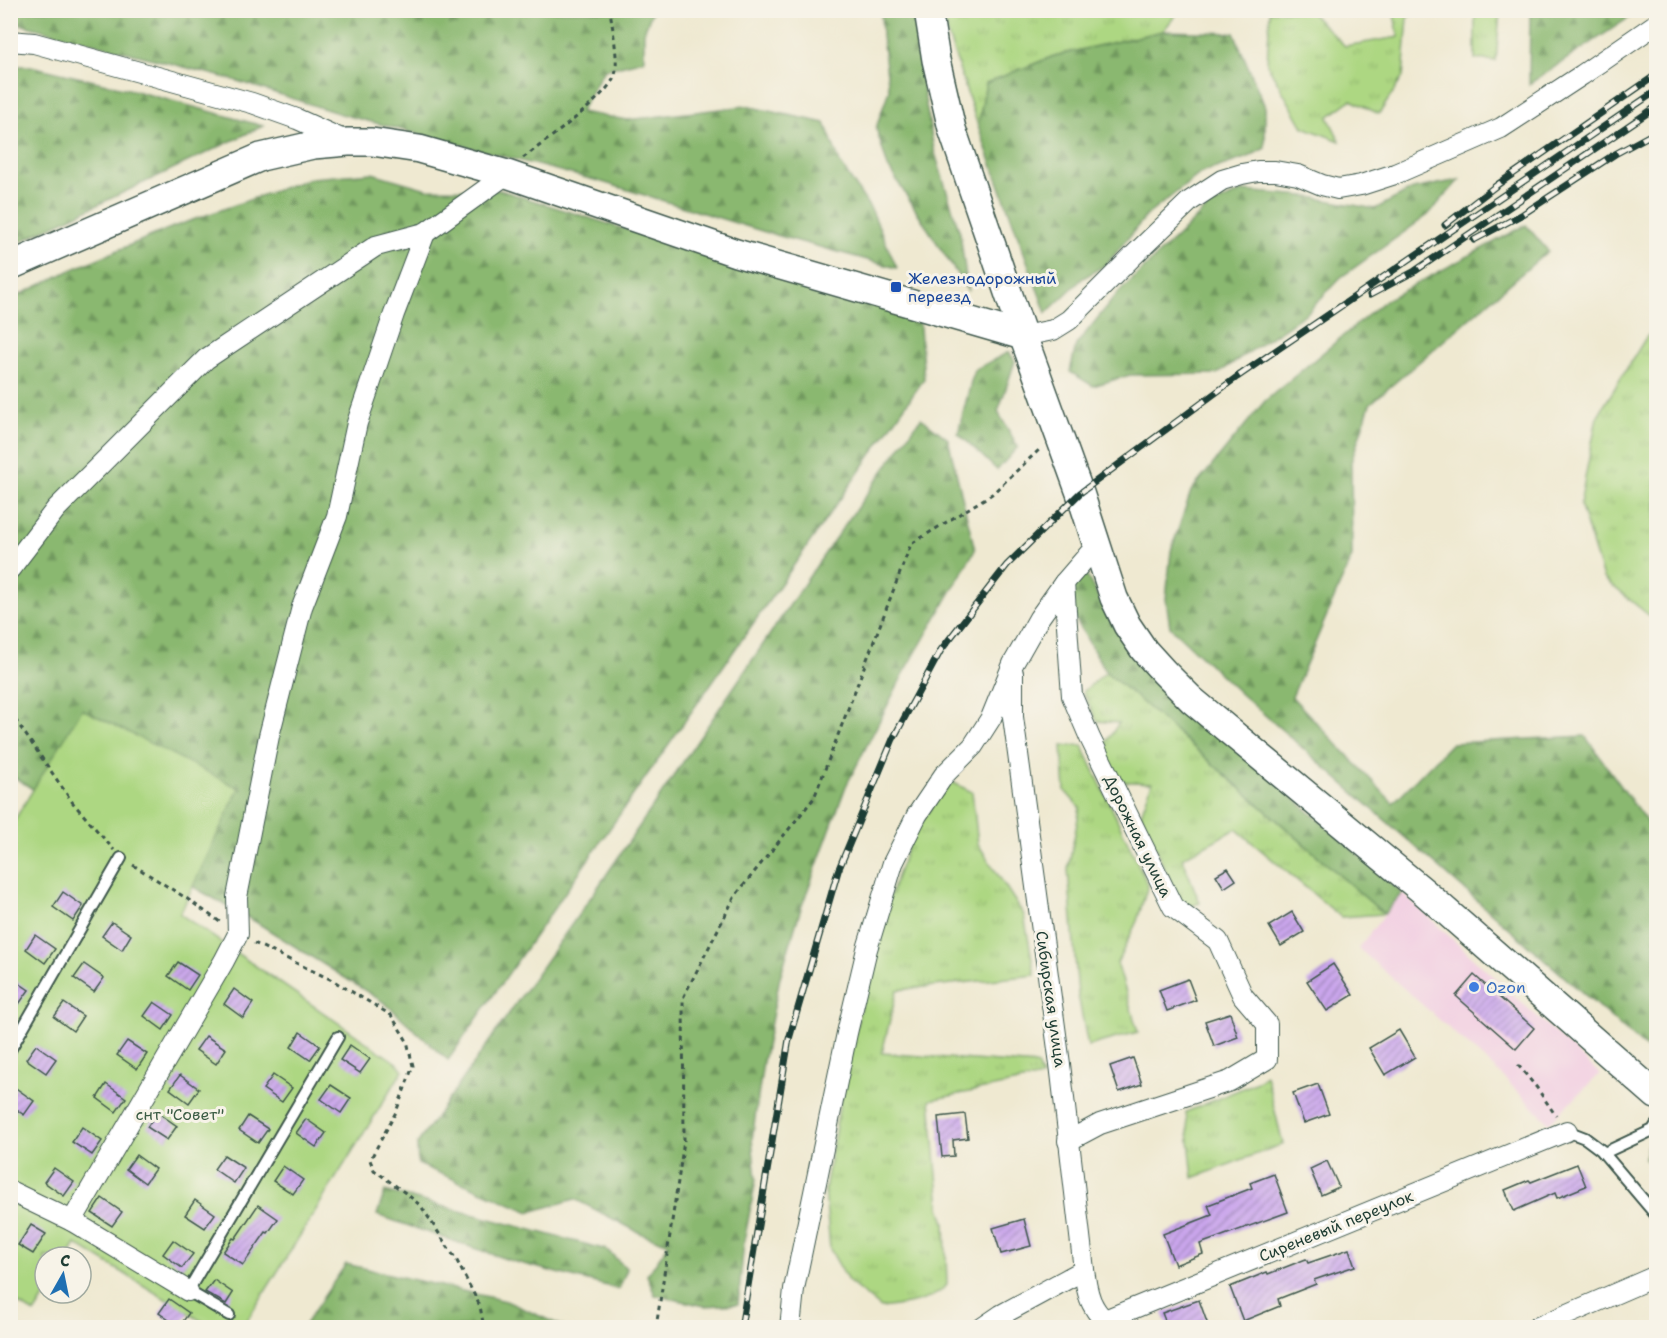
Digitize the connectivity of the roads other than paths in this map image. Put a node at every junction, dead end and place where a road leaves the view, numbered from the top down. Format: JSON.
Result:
{"nodes":[{"id":1,"x":928,"y":10,"type":"edge"},
{"id":2,"x":1656,"y":24,"type":"edge"},
{"id":3,"x":10,"y":41,"type":"edge"},
{"id":4,"x":348,"y":142,"type":"junction"},
{"id":5,"x":507,"y":174,"type":"junction"},
{"id":6,"x":424,"y":233,"type":"junction"},
{"id":7,"x":10,"y":266,"type":"edge"},
{"id":8,"x":1023,"y":336,"type":"junction"},
{"id":9,"x":1096,"y":546,"type":"junction"},
{"id":10,"x":10,"y":569,"type":"edge"},
{"id":11,"x":1064,"y":583,"type":"junction"},
{"id":12,"x":1013,"y":664,"type":"junction"},
{"id":13,"x":121,"y":858,"type":"road end"},
{"id":14,"x":338,"y":1037,"type":"dead end"},
{"id":15,"x":10,"y":1050,"type":"edge"},
{"id":16,"x":1656,"y":1095,"type":"edge"},
{"id":17,"x":1656,"y":1125,"type":"edge"},
{"id":18,"x":1567,"y":1131,"type":"joint"},
{"id":19,"x":1068,"y":1140,"type":"junction"},
{"id":20,"x":1604,"y":1153,"type":"junction"},
{"id":21,"x":10,"y":1191,"type":"edge"},
{"id":22,"x":1656,"y":1215,"type":"edge"},
{"id":23,"x":72,"y":1221,"type":"junction"},
{"id":24,"x":1084,"y":1270,"type":"junction"},
{"id":25,"x":1656,"y":1276,"type":"edge"},
{"id":26,"x":188,"y":1291,"type":"junction"},
{"id":27,"x":229,"y":1315,"type":"dead end"},
{"id":28,"x":1106,"y":1324,"type":"edge"},
{"id":29,"x":790,"y":1328,"type":"edge"},
{"id":30,"x":982,"y":1328,"type":"edge"},
{"id":31,"x":1536,"y":1328,"type":"edge"}],
"edges":[{"from":1,"to":8,"type":"main road"},
{"from":2,"to":8,"type":"street"},
{"from":3,"to":4,"type":"street"},
{"from":4,"to":5,"type":"main road"},
{"from":4,"to":7,"type":"main road"},
{"from":5,"to":6,"type":"street"},
{"from":5,"to":8,"type":"main road"},
{"from":6,"to":10,"type":"street"},
{"from":6,"to":23,"type":"street"},
{"from":8,"to":9,"type":"main road"},
{"from":9,"to":11,"type":"street"},
{"from":9,"to":16,"type":"main road"},
{"from":11,"to":12,"type":"street"},
{"from":11,"to":19,"type":"street","name":"Дорожная улица"},
{"from":12,"to":19,"type":"street","name":"Сибирская улица"},
{"from":12,"to":29,"type":"street"},
{"from":13,"to":15,"type":"lane"},
{"from":14,"to":26,"type":"lane"},
{"from":17,"to":20,"type":"lane"},
{"from":18,"to":20,"type":"lane"},
{"from":18,"to":28,"type":"street","name":"Сиреневый переулок"},
{"from":19,"to":24,"type":"street","name":"Сибирская улица"},
{"from":20,"to":22,"type":"lane"},
{"from":21,"to":23,"type":"street"},
{"from":23,"to":26,"type":"street"},
{"from":24,"to":28,"type":"street","name":"Сибирская улица"},
{"from":24,"to":30,"type":"street"},
{"from":25,"to":31,"type":"street"},
{"from":26,"to":27,"type":"lane"}]}
